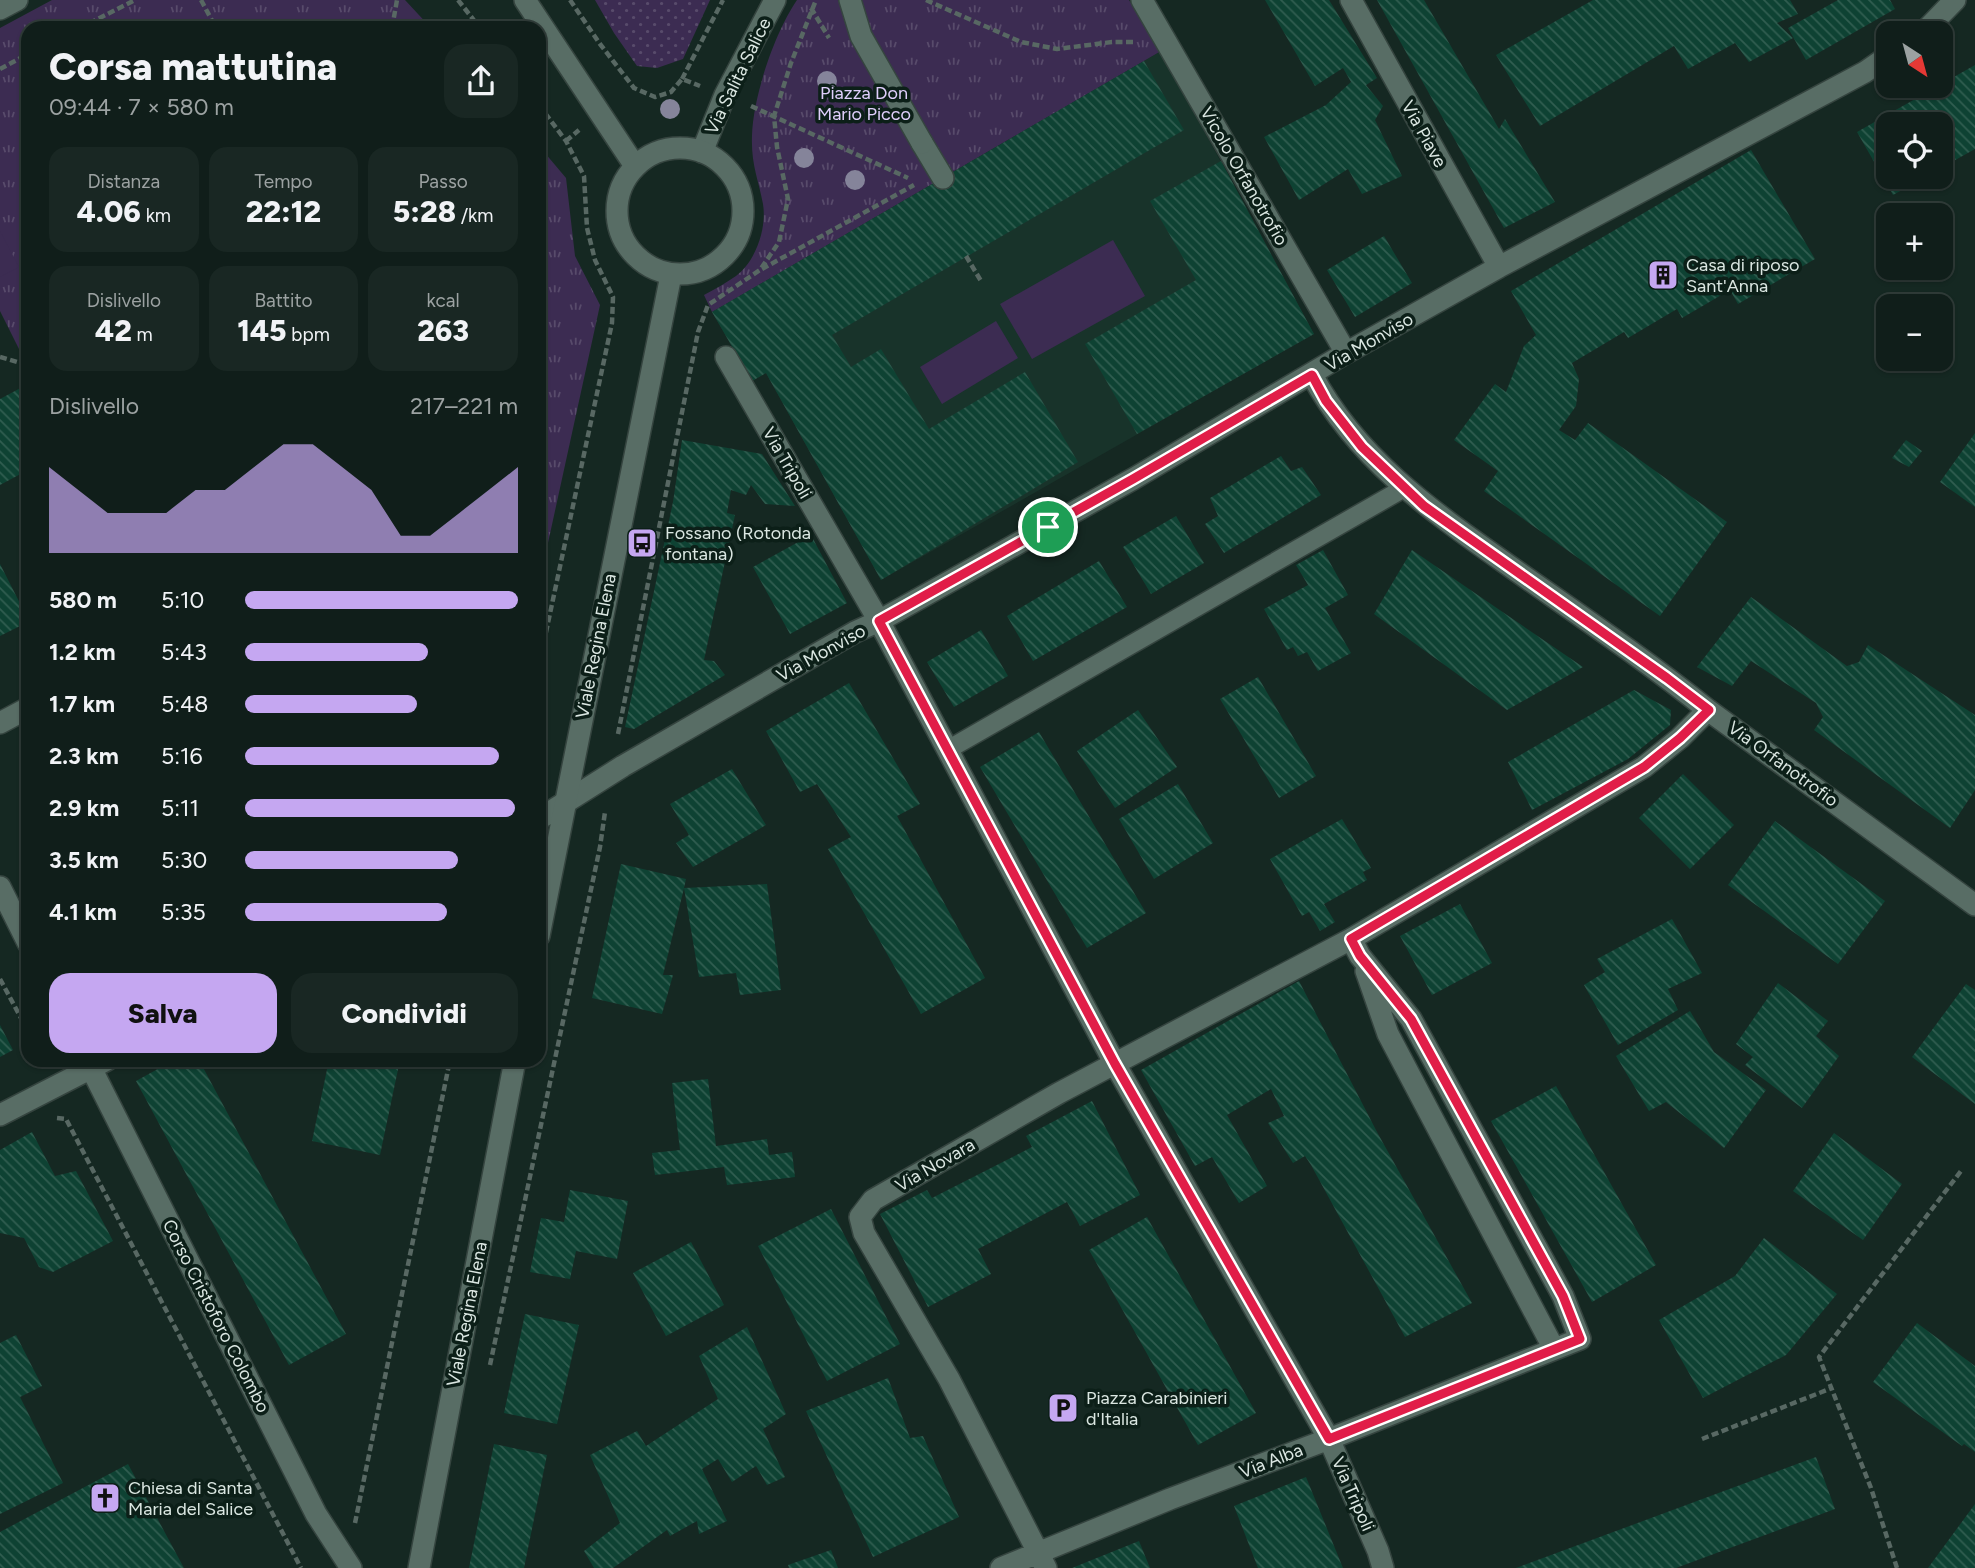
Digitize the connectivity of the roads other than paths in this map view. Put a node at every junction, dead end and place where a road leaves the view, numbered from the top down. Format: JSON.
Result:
{"nodes":[{"id":1,"x":17,"y":0,"type":"edge"},
{"id":2,"x":525,"y":0,"type":"edge"},
{"id":3,"x":775,"y":0,"type":"edge"},
{"id":4,"x":850,"y":0,"type":"edge"},
{"id":5,"x":1142,"y":0,"type":"edge"},
{"id":6,"x":1351,"y":0,"type":"edge"},
{"id":7,"x":1955,"y":0,"type":"edge"},
{"id":8,"x":0,"y":9,"type":"edge"},
{"id":9,"x":539,"y":21,"type":"edge"},
{"id":10,"x":1935,"y":21,"type":"edge"},
{"id":11,"x":546,"y":32,"type":"edge"},
{"id":12,"x":1876,"y":65,"type":"edge"},
{"id":13,"x":702,"y":152,"type":"junction"},
{"id":14,"x":635,"y":166,"type":"junction"},
{"id":15,"x":940,"y":174,"type":"road end"},
{"id":16,"x":1499,"y":267,"type":"junction"},
{"id":17,"x":671,"y":275,"type":"junction"},
{"id":18,"x":1346,"y":353,"type":"junction"},
{"id":19,"x":726,"y":357,"type":"dead end"},
{"id":20,"x":1312,"y":375,"type":"junction"},
{"id":21,"x":1406,"y":487,"type":"junction"},
{"id":22,"x":879,"y":621,"type":"junction"},
{"id":23,"x":1709,"y":710,"type":"junction"},
{"id":24,"x":21,"y":712,"type":"edge"},
{"id":25,"x":0,"y":723,"type":"edge"},
{"id":26,"x":949,"y":749,"type":"junction"},
{"id":27,"x":564,"y":805,"type":"junction"},
{"id":28,"x":546,"y":815,"type":"edge"},
{"id":29,"x":0,"y":887,"type":"edge"},
{"id":30,"x":546,"y":899,"type":"edge"},
{"id":31,"x":1975,"y":905,"type":"edge"},
{"id":32,"x":21,"y":929,"type":"edge"},
{"id":33,"x":1356,"y":947,"type":"junction"},
{"id":34,"x":1115,"y":1064,"type":"junction"},
{"id":35,"x":89,"y":1067,"type":"edge"},
{"id":36,"x":96,"y":1067,"type":"edge"},
{"id":37,"x":514,"y":1067,"type":"edge"},
{"id":38,"x":0,"y":1115,"type":"edge"},
{"id":39,"x":1554,"y":1349,"type":"junction"},
{"id":40,"x":1329,"y":1439,"type":"junction"},
{"id":41,"x":1042,"y":1560,"type":"edge"},
{"id":42,"x":345,"y":1566,"type":"edge"},
{"id":43,"x":419,"y":1568,"type":"edge"},
{"id":44,"x":1001,"y":1568,"type":"edge"},
{"id":45,"x":1382,"y":1568,"type":"edge"}],
"edges":[{"from":1,"to":8,"type":"street"},
{"from":2,"to":9,"type":"street"},
{"from":3,"to":13,"type":"street","name":"Via Salita Salice"},
{"from":4,"to":15,"type":"street"},
{"from":5,"to":18,"type":"street","name":"Vicolo Orfanotrofio"},
{"from":6,"to":16,"type":"street","name":"Via Piave"},
{"from":7,"to":10,"type":"street"},
{"from":11,"to":14,"type":"street"},
{"from":12,"to":16,"type":"street","name":"Via Monviso"},
{"from":13,"to":14,"type":"street"},
{"from":13,"to":17,"type":"street"},
{"from":14,"to":17,"type":"street"},
{"from":16,"to":18,"type":"street","name":"Via Monviso"},
{"from":17,"to":27,"type":"street","name":"Viale Regina Elena"},
{"from":18,"to":20,"type":"street","name":"Via Monviso"},
{"from":19,"to":22,"type":"street","name":"Via Tripoli"},
{"from":20,"to":21,"type":"street","name":"Via Orfanotrofio"},
{"from":20,"to":22,"type":"street","name":"Via Monviso"},
{"from":21,"to":23,"type":"street","name":"Via Orfanotrofio"},
{"from":21,"to":26,"type":"lane"},
{"from":22,"to":26,"type":"street","name":"Via Tripoli"},
{"from":22,"to":27,"type":"street","name":"Via Monviso"},
{"from":23,"to":31,"type":"street","name":"Via Orfanotrofio"},
{"from":23,"to":33,"type":"street","name":"Via Novara"},
{"from":24,"to":25,"type":"street"},
{"from":26,"to":34,"type":"street","name":"Via Tripoli"},
{"from":27,"to":28,"type":"street","name":"Via Monviso"},
{"from":27,"to":30,"type":"street","name":"Viale Regina Elena"},
{"from":29,"to":32,"type":"street"},
{"from":33,"to":34,"type":"street","name":"Via Novara"},
{"from":33,"to":39,"type":"street"},
{"from":33,"to":39,"type":"street","name":"Via Alba"},
{"from":34,"to":40,"type":"street","name":"Via Tripoli"},
{"from":34,"to":41,"type":"street","name":"Via Novara"},
{"from":35,"to":38,"type":"street"},
{"from":36,"to":42,"type":"street","name":"Corso Cristoforo Colombo"},
{"from":37,"to":43,"type":"street","name":"Viale Regina Elena"},
{"from":39,"to":40,"type":"street","name":"Via Alba"},
{"from":40,"to":41,"type":"street","name":"Via Alba"},
{"from":40,"to":45,"type":"street","name":"Via Tripoli"},
{"from":41,"to":44,"type":"street","name":"Via Alba"}]}
